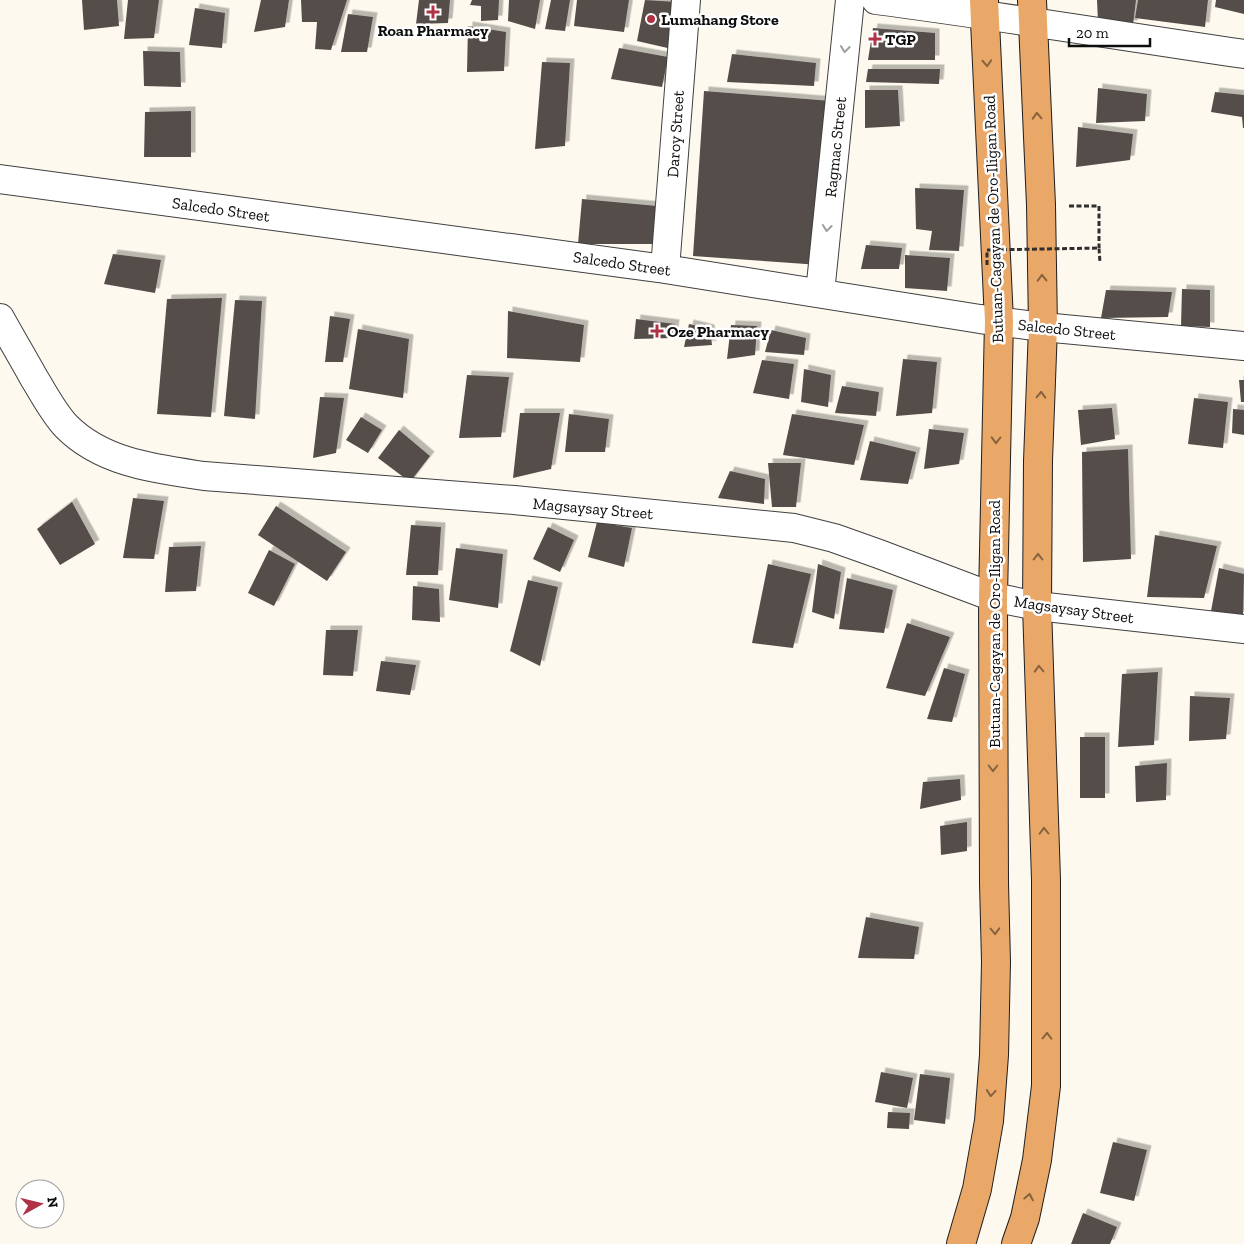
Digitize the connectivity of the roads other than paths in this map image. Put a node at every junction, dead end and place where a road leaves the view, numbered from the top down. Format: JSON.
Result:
{"nodes":[{"id":1,"x":686,"y":0,"type":"edge"},
{"id":2,"x":850,"y":0,"type":"edge"},
{"id":3,"x":876,"y":0,"type":"edge"},
{"id":4,"x":984,"y":7,"type":"edge"},
{"id":5,"x":1033,"y":12,"type":"edge"},
{"id":6,"x":1244,"y":54,"type":"edge"},
{"id":7,"x":0,"y":179,"type":"edge"},
{"id":8,"x":665,"y":269,"type":"junction"},
{"id":9,"x":820,"y":293,"type":"junction"},
{"id":10,"x":0,"y":318,"type":"edge"},
{"id":11,"x":998,"y":321,"type":"junction"},
{"id":12,"x":1043,"y":327,"type":"junction"},
{"id":13,"x":1244,"y":346,"type":"edge"},
{"id":14,"x":994,"y":597,"type":"junction"},
{"id":15,"x":1037,"y":606,"type":"junction"},
{"id":16,"x":1244,"y":629,"type":"edge"},
{"id":17,"x":961,"y":1244,"type":"edge"},
{"id":18,"x":1016,"y":1244,"type":"edge"}],
"edges":[{"from":1,"to":8,"type":"street","name":"Daroy Street"},
{"from":2,"to":9,"type":"street","name":"Ragmac Street","one_way":true},
{"from":3,"to":4,"type":"street"},
{"from":4,"to":5,"type":"street"},
{"from":4,"to":11,"type":"highway","name":"Butuan-Cagayan de Oro-Iligan Road","one_way":true},
{"from":5,"to":6,"type":"street"},
{"from":12,"to":5,"type":"highway","one_way":true},
{"from":7,"to":8,"type":"street","name":"Salcedo Street"},
{"from":8,"to":9,"type":"street","name":"Salcedo Street"},
{"from":9,"to":11,"type":"street","name":"Salcedo Street"},
{"from":10,"to":14,"type":"street","name":"Magsaysay Street"},
{"from":11,"to":12,"type":"street","name":"Salcedo Street"},
{"from":11,"to":14,"type":"highway","name":"Butuan-Cagayan de Oro-Iligan Road","one_way":true},
{"from":12,"to":13,"type":"street","name":"Salcedo Street"},
{"from":15,"to":12,"type":"highway","one_way":true},
{"from":14,"to":15,"type":"street","name":"Magsaysay Street"},
{"from":14,"to":17,"type":"highway","name":"Butuan-Cagayan de Oro-Iligan Road","one_way":true},
{"from":15,"to":16,"type":"street","name":"Magsaysay Street"},
{"from":18,"to":15,"type":"highway","one_way":true}]}
